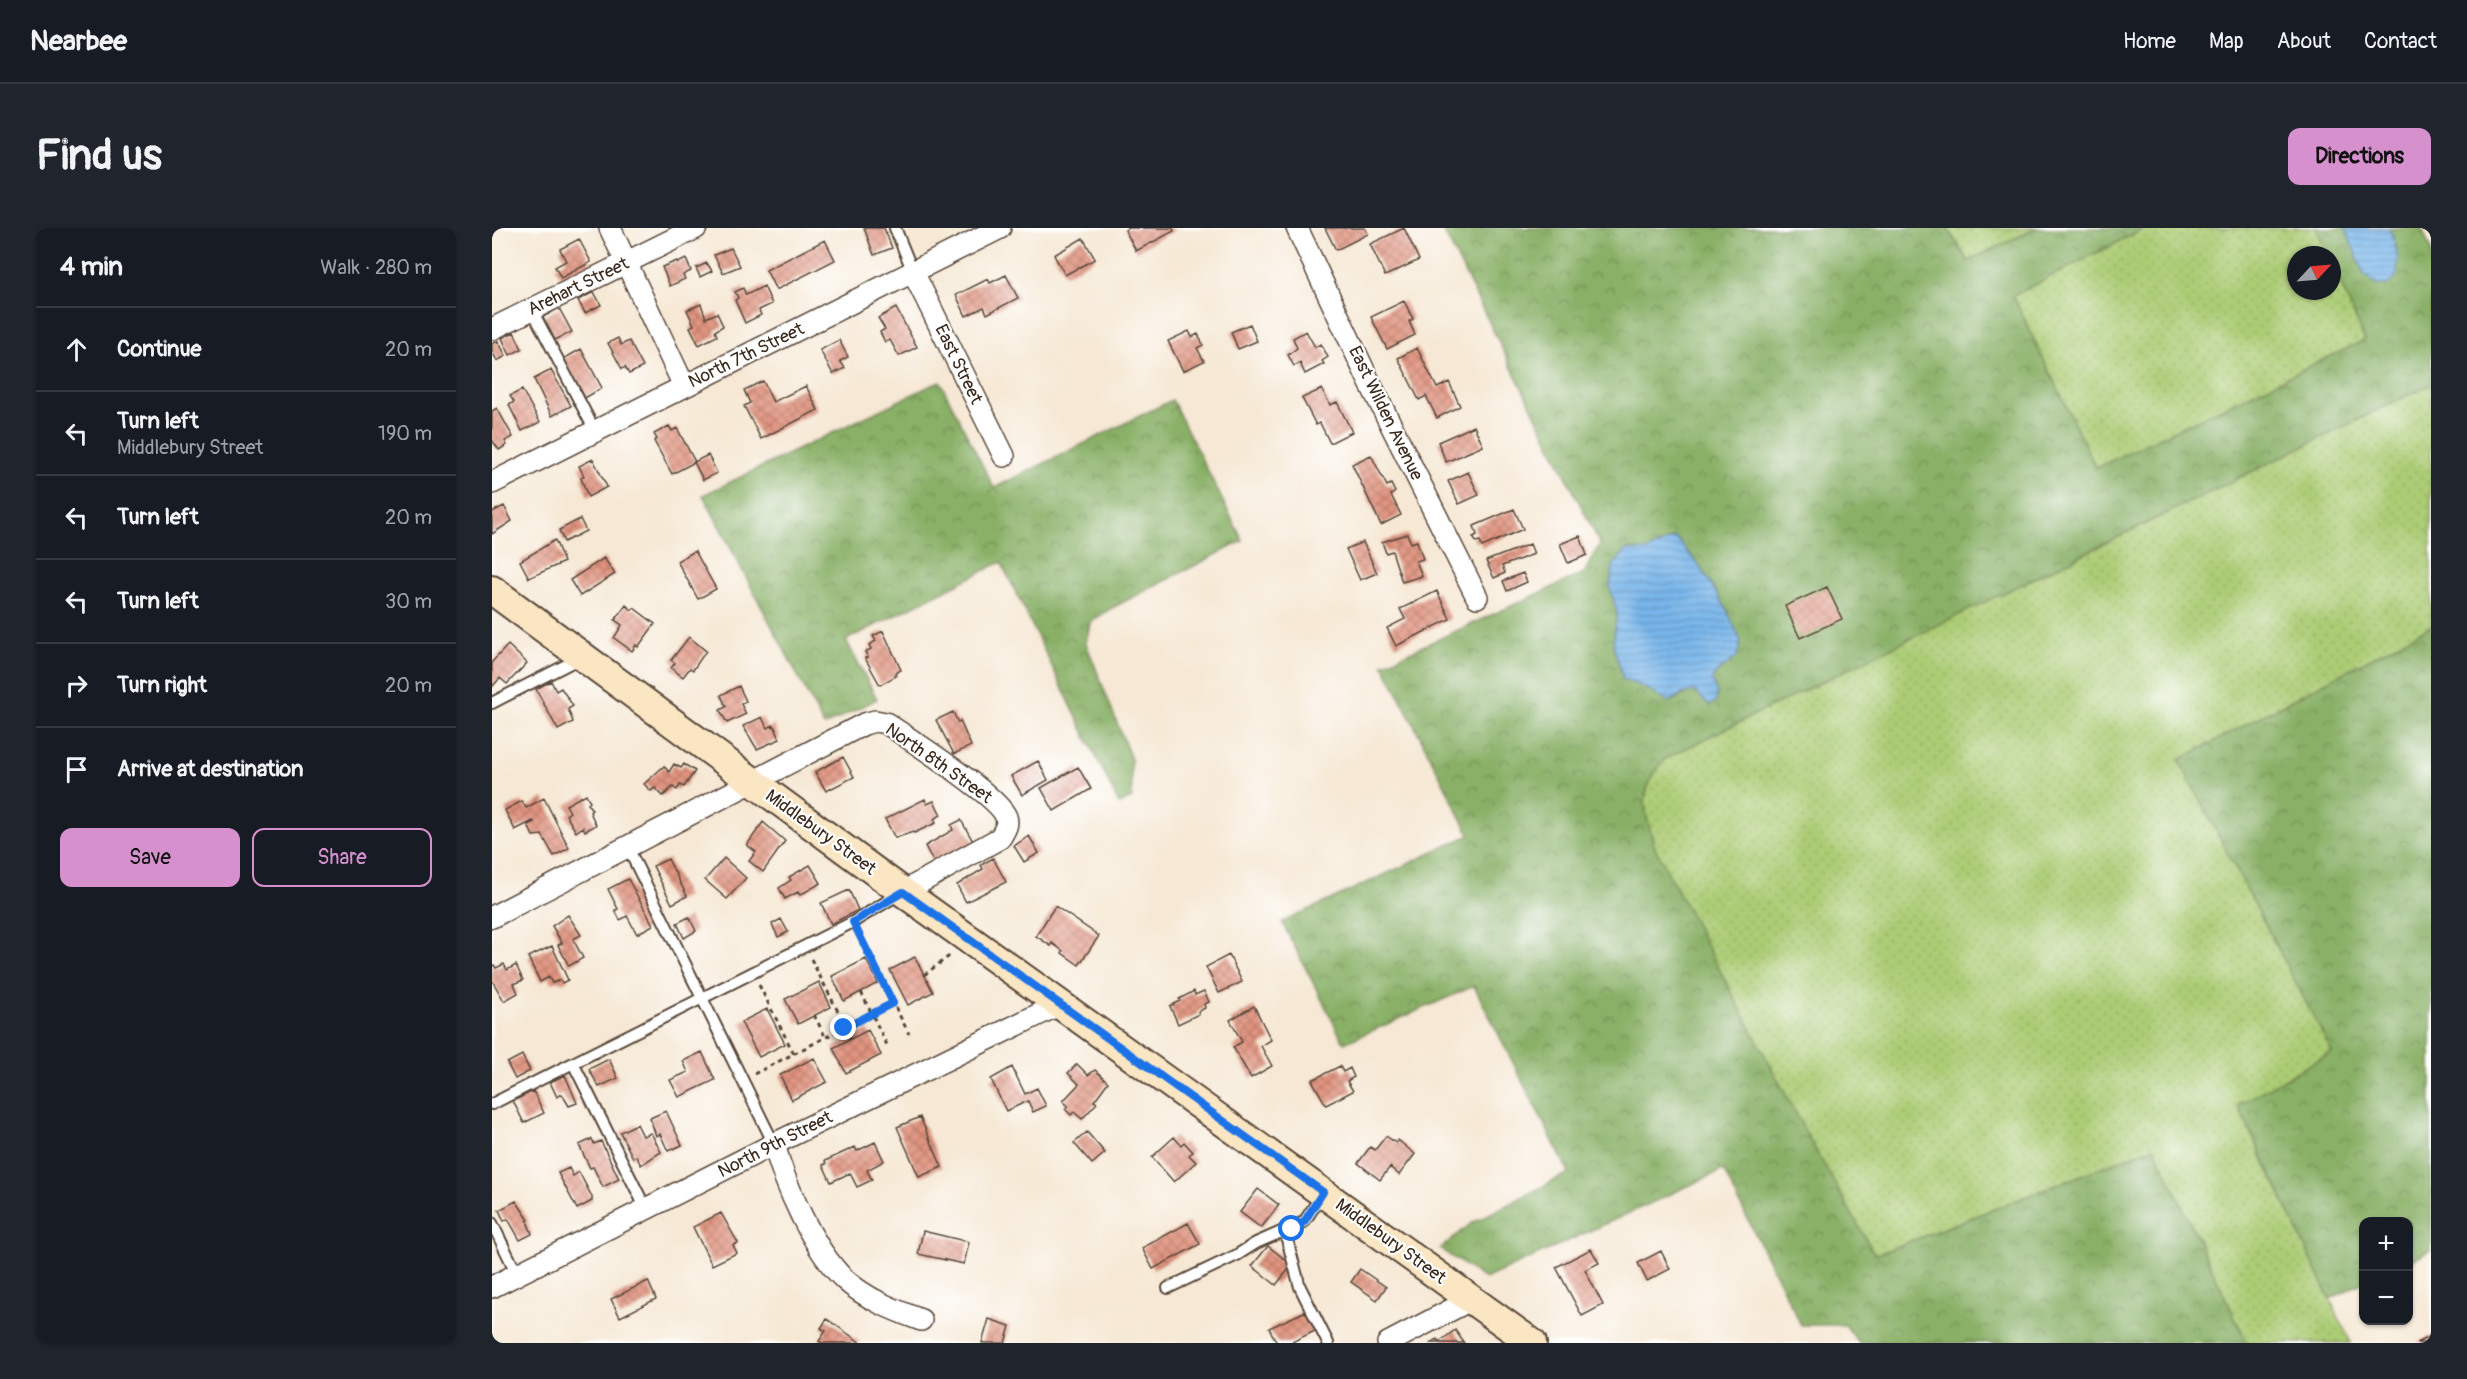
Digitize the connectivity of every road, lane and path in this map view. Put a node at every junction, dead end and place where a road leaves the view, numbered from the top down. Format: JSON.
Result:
{"nodes":[{"id":1,"x":610,"y":228,"type":"edge"},
{"id":2,"x":696,"y":228,"type":"edge"},
{"id":3,"x":895,"y":228,"type":"edge"},
{"id":4,"x":1000,"y":228,"type":"edge"},
{"id":5,"x":1297,"y":228,"type":"edge"},
{"id":6,"x":626,"y":262,"type":"junction"},
{"id":7,"x":913,"y":272,"type":"junction"},
{"id":8,"x":531,"y":308,"type":"junction"},
{"id":9,"x":492,"y":329,"type":"edge"},
{"id":10,"x":684,"y":386,"type":"junction"},
{"id":11,"x":595,"y":431,"type":"junction"},
{"id":12,"x":1005,"y":456,"type":"dead end"},
{"id":13,"x":492,"y":483,"type":"edge"},
{"id":14,"x":492,"y":590,"type":"edge"},
{"id":15,"x":1477,"y":597,"type":"dead end"},
{"id":16,"x":582,"y":657,"type":"junction"},
{"id":17,"x":492,"y":703,"type":"edge"},
{"id":18,"x":753,"y":782,"type":"junction"},
{"id":19,"x":627,"y":846,"type":"junction"},
{"id":20,"x":903,"y":892,"type":"junction"},
{"id":21,"x":492,"y":917,"type":"edge"},
{"id":22,"x":853,"y":922,"type":"junction"},
{"id":23,"x":805,"y":946,"type":"junction"},
{"id":24,"x":952,"y":954,"type":"dead end"},
{"id":25,"x":753,"y":972,"type":"junction"},
{"id":26,"x":924,"y":975,"type":"dead end"},
{"id":27,"x":861,"y":992,"type":"dead end"},
{"id":28,"x":701,"y":997,"type":"junction"},
{"id":29,"x":893,"y":1003,"type":"junction"},
{"id":30,"x":1060,"y":1004,"type":"junction"},
{"id":31,"x":872,"y":1014,"type":"junction"},
{"id":32,"x":814,"y":1015,"type":"dead end"},
{"id":33,"x":845,"y":1028,"type":"junction"},
{"id":34,"x":909,"y":1034,"type":"dead end"},
{"id":35,"x":826,"y":1038,"type":"junction"},
{"id":36,"x":850,"y":1040,"type":"dead end"},
{"id":37,"x":887,"y":1045,"type":"dead end"},
{"id":38,"x":794,"y":1054,"type":"junction"},
{"id":39,"x":573,"y":1064,"type":"junction"},
{"id":40,"x":742,"y":1080,"type":"junction"},
{"id":41,"x":492,"y":1104,"type":"edge"},
{"id":42,"x":774,"y":1144,"type":"junction"},
{"id":43,"x":1323,"y":1192,"type":"junction"},
{"id":44,"x":646,"y":1209,"type":"junction"},
{"id":45,"x":492,"y":1223,"type":"edge"},
{"id":46,"x":1285,"y":1232,"type":"junction"},
{"id":47,"x":517,"y":1274,"type":"junction"},
{"id":48,"x":492,"y":1287,"type":"edge"},
{"id":49,"x":1168,"y":1288,"type":"dead end"},
{"id":50,"x":1473,"y":1299,"type":"junction"},
{"id":51,"x":921,"y":1320,"type":"dead end"},
{"id":52,"x":1329,"y":1343,"type":"edge"},
{"id":53,"x":1388,"y":1343,"type":"edge"},
{"id":54,"x":1532,"y":1343,"type":"edge"}],
"edges":[{"from":1,"to":6,"type":"street"},
{"from":2,"to":6,"type":"street","name":"Arehart Street"},
{"from":3,"to":7,"type":"lane"},
{"from":4,"to":7,"type":"street","name":"North 7th Street"},
{"from":5,"to":15,"type":"street","name":"East Wilden Avenue"},
{"from":6,"to":8,"type":"street","name":"Arehart Street"},
{"from":6,"to":10,"type":"street"},
{"from":7,"to":10,"type":"street","name":"North 7th Street"},
{"from":7,"to":12,"type":"street","name":"East Street"},
{"from":8,"to":9,"type":"street","name":"Arehart Street"},
{"from":8,"to":11,"type":"lane"},
{"from":10,"to":11,"type":"street","name":"North 7th Street"},
{"from":11,"to":13,"type":"street","name":"North 7th Street"},
{"from":14,"to":16,"type":"main road","name":"Middlebury Street"},
{"from":16,"to":17,"type":"lane"},
{"from":16,"to":18,"type":"main road","name":"Middlebury Street"},
{"from":18,"to":19,"type":"street","name":"North 8th Street"},
{"from":18,"to":20,"type":"main road","name":"Middlebury Street"},
{"from":18,"to":20,"type":"street","name":"North 8th Street"},
{"from":19,"to":21,"type":"street","name":"North 8th Street"},
{"from":19,"to":28,"type":"lane"},
{"from":20,"to":22,"type":"lane"},
{"from":20,"to":30,"type":"main road","name":"Middlebury Street"},
{"from":22,"to":23,"type":"lane"},
{"from":22,"to":29,"type":"path"},
{"from":23,"to":25,"type":"lane"},
{"from":23,"to":33,"type":"path"},
{"from":24,"to":26,"type":"path"},
{"from":25,"to":28,"type":"lane"},
{"from":25,"to":38,"type":"path"},
{"from":27,"to":31,"type":"path"},
{"from":28,"to":39,"type":"lane"},
{"from":28,"to":40,"type":"lane"},
{"from":29,"to":31,"type":"path"},
{"from":29,"to":34,"type":"path"},
{"from":30,"to":42,"type":"street","name":"North 9th Street"},
{"from":30,"to":43,"type":"main road","name":"Middlebury Street"},
{"from":31,"to":33,"type":"path"},
{"from":31,"to":37,"type":"path"},
{"from":32,"to":35,"type":"path"},
{"from":33,"to":35,"type":"path"},
{"from":33,"to":36,"type":"path"},
{"from":35,"to":38,"type":"path"},
{"from":38,"to":40,"type":"path"},
{"from":39,"to":41,"type":"lane"},
{"from":39,"to":44,"type":"lane"},
{"from":40,"to":42,"type":"lane"},
{"from":42,"to":44,"type":"street","name":"North 9th Street"},
{"from":42,"to":51,"type":"street"},
{"from":43,"to":46,"type":"lane"},
{"from":43,"to":50,"type":"main road","name":"Middlebury Street"},
{"from":44,"to":47,"type":"street","name":"North 9th Street"},
{"from":45,"to":47,"type":"lane"},
{"from":46,"to":49,"type":"lane"},
{"from":46,"to":52,"type":"lane"},
{"from":47,"to":48,"type":"street","name":"North 9th Street"},
{"from":50,"to":53,"type":"street"},
{"from":50,"to":54,"type":"main road","name":"Middlebury Street"}]}
